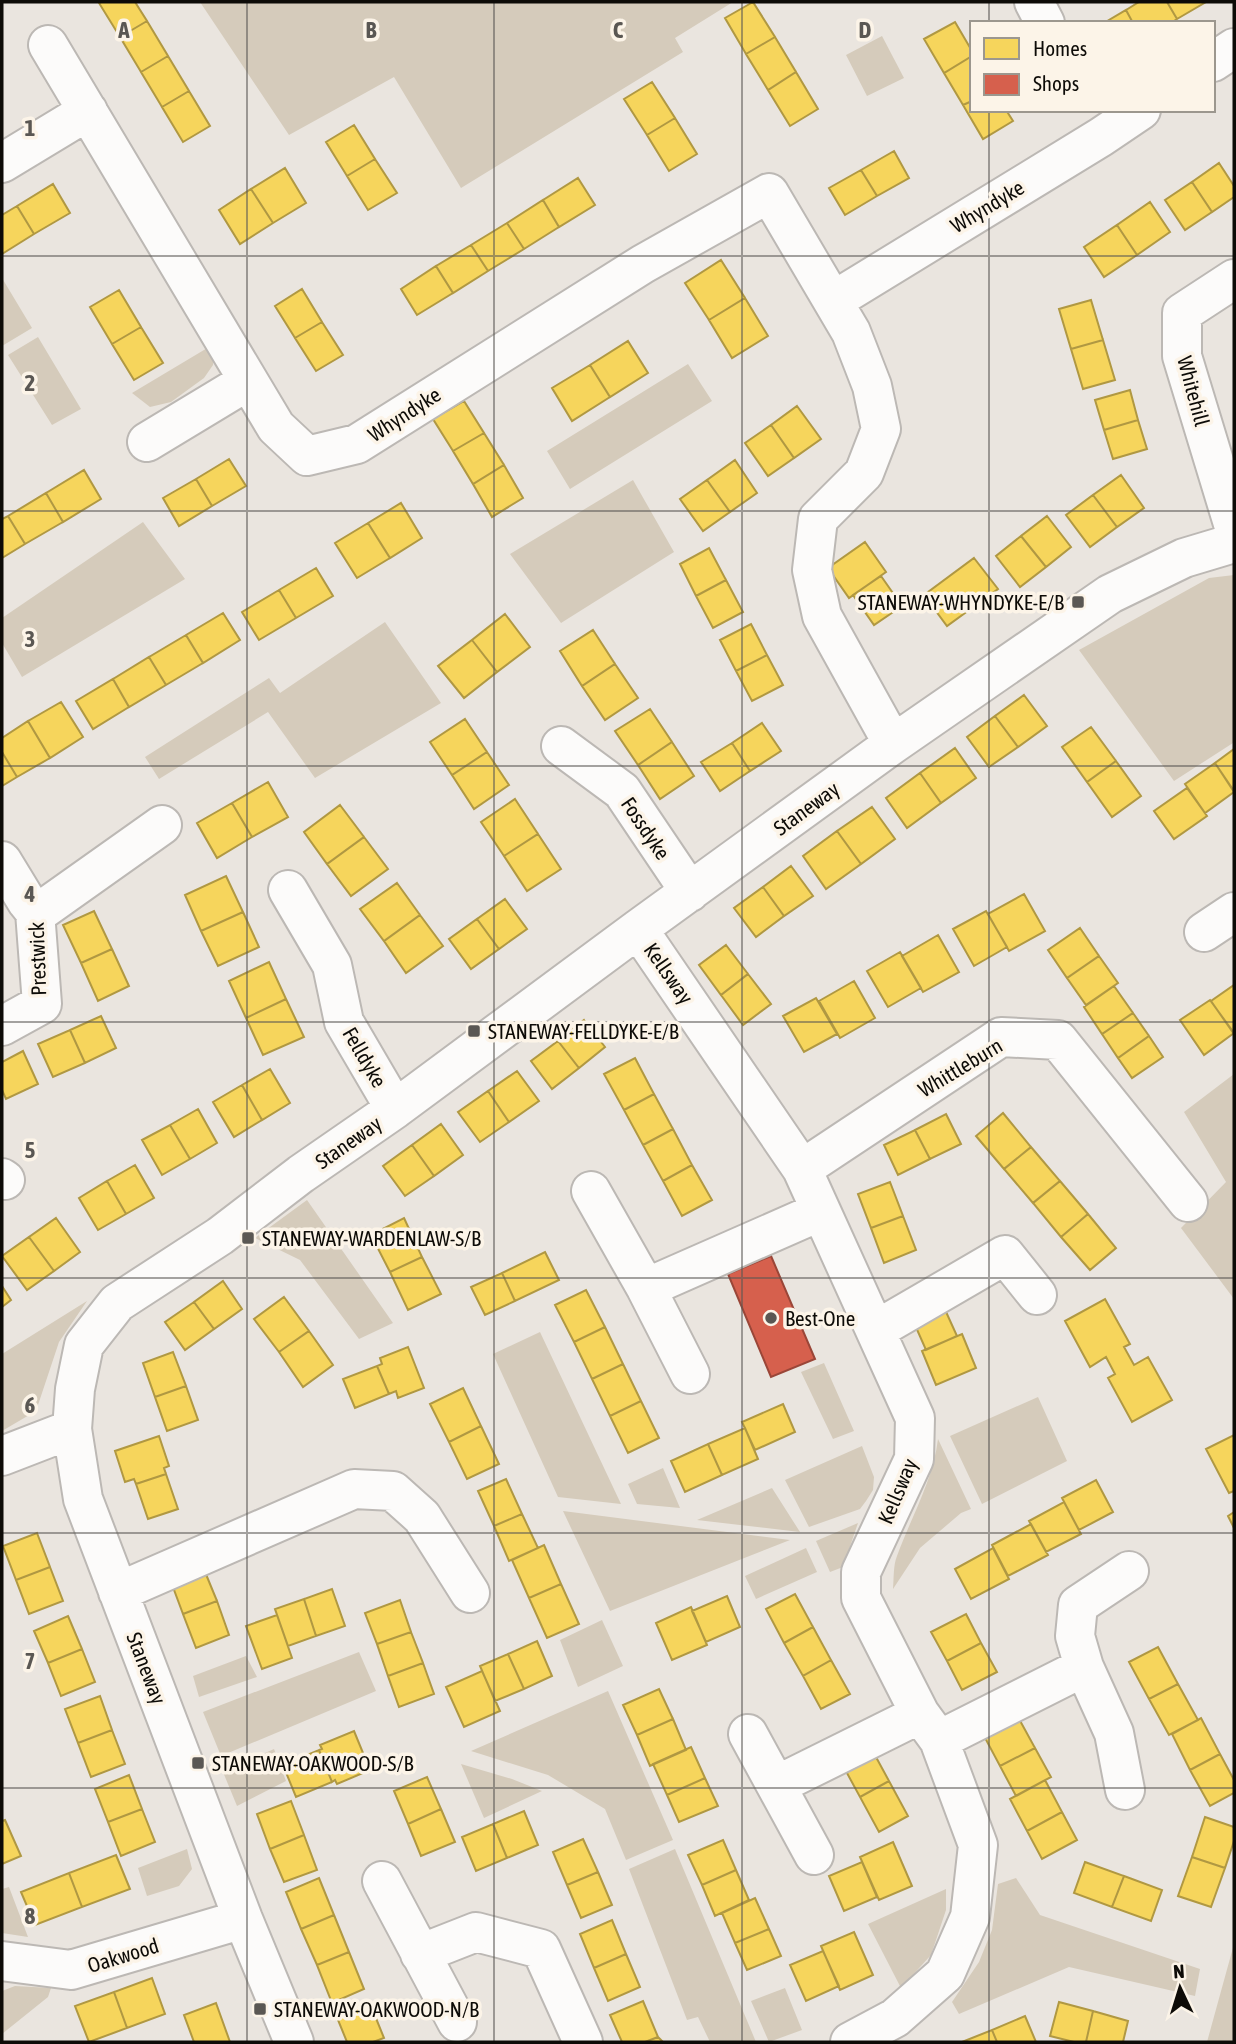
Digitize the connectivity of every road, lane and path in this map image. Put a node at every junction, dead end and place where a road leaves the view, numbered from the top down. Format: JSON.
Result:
{"nodes":[{"id":1,"x":1034,"y":2,"type":"edge"},
{"id":2,"x":1044,"y":21,"type":"edge"},
{"id":3,"x":48,"y":45,"type":"dead end"},
{"id":4,"x":1234,"y":48,"type":"edge"},
{"id":5,"x":1215,"y":61,"type":"edge"},
{"id":6,"x":88,"y":111,"type":"junction"},
{"id":7,"x":1134,"y":112,"type":"edge"},
{"id":8,"x":1094,"y":124,"type":"edge"},
{"id":9,"x":2,"y":163,"type":"edge"},
{"id":10,"x":1234,"y":279,"type":"edge"},
{"id":11,"x":832,"y":301,"type":"junction"},
{"id":12,"x":248,"y":380,"type":"junction"},
{"id":13,"x":147,"y":442,"type":"dead end"},
{"id":14,"x":1234,"y":527,"type":"edge"},
{"id":15,"x":1234,"y":543,"type":"edge"},
{"id":16,"x":893,"y":744,"type":"junction"},
{"id":17,"x":561,"y":746,"type":"dead end"},
{"id":18,"x":162,"y":825,"type":"dead end"},
{"id":19,"x":2,"y":861,"type":"edge"},
{"id":20,"x":288,"y":890,"type":"dead end"},
{"id":21,"x":690,"y":892,"type":"junction"},
{"id":22,"x":35,"y":912,"type":"junction"},
{"id":23,"x":638,"y":929,"type":"junction"},
{"id":24,"x":2,"y":1026,"type":"edge"},
{"id":25,"x":395,"y":1109,"type":"junction"},
{"id":26,"x":802,"y":1168,"type":"junction"},
{"id":27,"x":592,"y":1191,"type":"dead end"},
{"id":28,"x":1188,"y":1202,"type":"dead end"},
{"id":29,"x":821,"y":1211,"type":"junction"},
{"id":30,"x":646,"y":1289,"type":"junction"},
{"id":31,"x":1037,"y":1295,"type":"dead end"},
{"id":32,"x":876,"y":1330,"type":"junction"},
{"id":33,"x":690,"y":1374,"type":"dead end"},
{"id":34,"x":72,"y":1429,"type":"junction"},
{"id":35,"x":2,"y":1456,"type":"edge"},
{"id":36,"x":1129,"y":1572,"type":"dead end"},
{"id":37,"x":118,"y":1592,"type":"junction"},
{"id":38,"x":470,"y":1593,"type":"dead end"},
{"id":39,"x":1084,"y":1668,"type":"junction"},
{"id":40,"x":929,"y":1727,"type":"junction"},
{"id":41,"x":748,"y":1734,"type":"dead end"},
{"id":42,"x":777,"y":1785,"type":"junction"},
{"id":43,"x":1125,"y":1790,"type":"dead end"},
{"id":44,"x":814,"y":1855,"type":"dead end"},
{"id":45,"x":383,"y":1881,"type":"dead end"},
{"id":46,"x":243,"y":1919,"type":"junction"},
{"id":47,"x":420,"y":1954,"type":"junction"},
{"id":48,"x":2,"y":1961,"type":"edge"},
{"id":49,"x":457,"y":2022,"type":"dead end"},
{"id":50,"x":294,"y":2042,"type":"edge"},
{"id":51,"x":583,"y":2042,"type":"edge"},
{"id":52,"x":850,"y":2042,"type":"edge"}],
"edges":[{"from":1,"to":2,"type":"street"},
{"from":3,"to":6,"type":"street","name":"Whyndyke"},
{"from":4,"to":5,"type":"street"},
{"from":6,"to":9,"type":"street"},
{"from":6,"to":12,"type":"street","name":"Whyndyke"},
{"from":7,"to":8,"type":"street","name":"Whyndyke"},
{"from":8,"to":11,"type":"street","name":"Whyndyke"},
{"from":10,"to":14,"type":"street","name":"Whitehill"},
{"from":11,"to":12,"type":"street","name":"Whyndyke"},
{"from":11,"to":16,"type":"street","name":"Whyndyke"},
{"from":12,"to":13,"type":"street"},
{"from":15,"to":16,"type":"street","name":"Staneway"},
{"from":16,"to":21,"type":"street","name":"Staneway"},
{"from":17,"to":21,"type":"street","name":"Fossdyke"},
{"from":18,"to":22,"type":"street"},
{"from":19,"to":22,"type":"street"},
{"from":20,"to":25,"type":"street","name":"Felldyke"},
{"from":21,"to":23,"type":"street","name":"Staneway"},
{"from":22,"to":24,"type":"street","name":"Prestwick"},
{"from":23,"to":25,"type":"street","name":"Staneway"},
{"from":23,"to":26,"type":"street","name":"Kellsway"},
{"from":25,"to":34,"type":"street","name":"Staneway"},
{"from":26,"to":28,"type":"street","name":"Whittleburn"},
{"from":26,"to":29,"type":"street","name":"Kellsway"},
{"from":27,"to":30,"type":"street"},
{"from":29,"to":30,"type":"street"},
{"from":29,"to":32,"type":"street","name":"Kellsway"},
{"from":30,"to":33,"type":"street"},
{"from":31,"to":32,"type":"street"},
{"from":32,"to":40,"type":"street","name":"Kellsway"},
{"from":34,"to":35,"type":"street"},
{"from":34,"to":37,"type":"street","name":"Staneway"},
{"from":36,"to":39,"type":"street"},
{"from":37,"to":38,"type":"street"},
{"from":37,"to":46,"type":"street","name":"Staneway"},
{"from":39,"to":40,"type":"street"},
{"from":39,"to":43,"type":"street"},
{"from":40,"to":42,"type":"street"},
{"from":40,"to":52,"type":"street","name":"Kellsway"},
{"from":41,"to":42,"type":"street"},
{"from":42,"to":44,"type":"street"},
{"from":45,"to":47,"type":"street"},
{"from":46,"to":48,"type":"street","name":"Oakwood"},
{"from":46,"to":50,"type":"street","name":"Staneway"},
{"from":47,"to":49,"type":"street"},
{"from":47,"to":51,"type":"street"}]}
